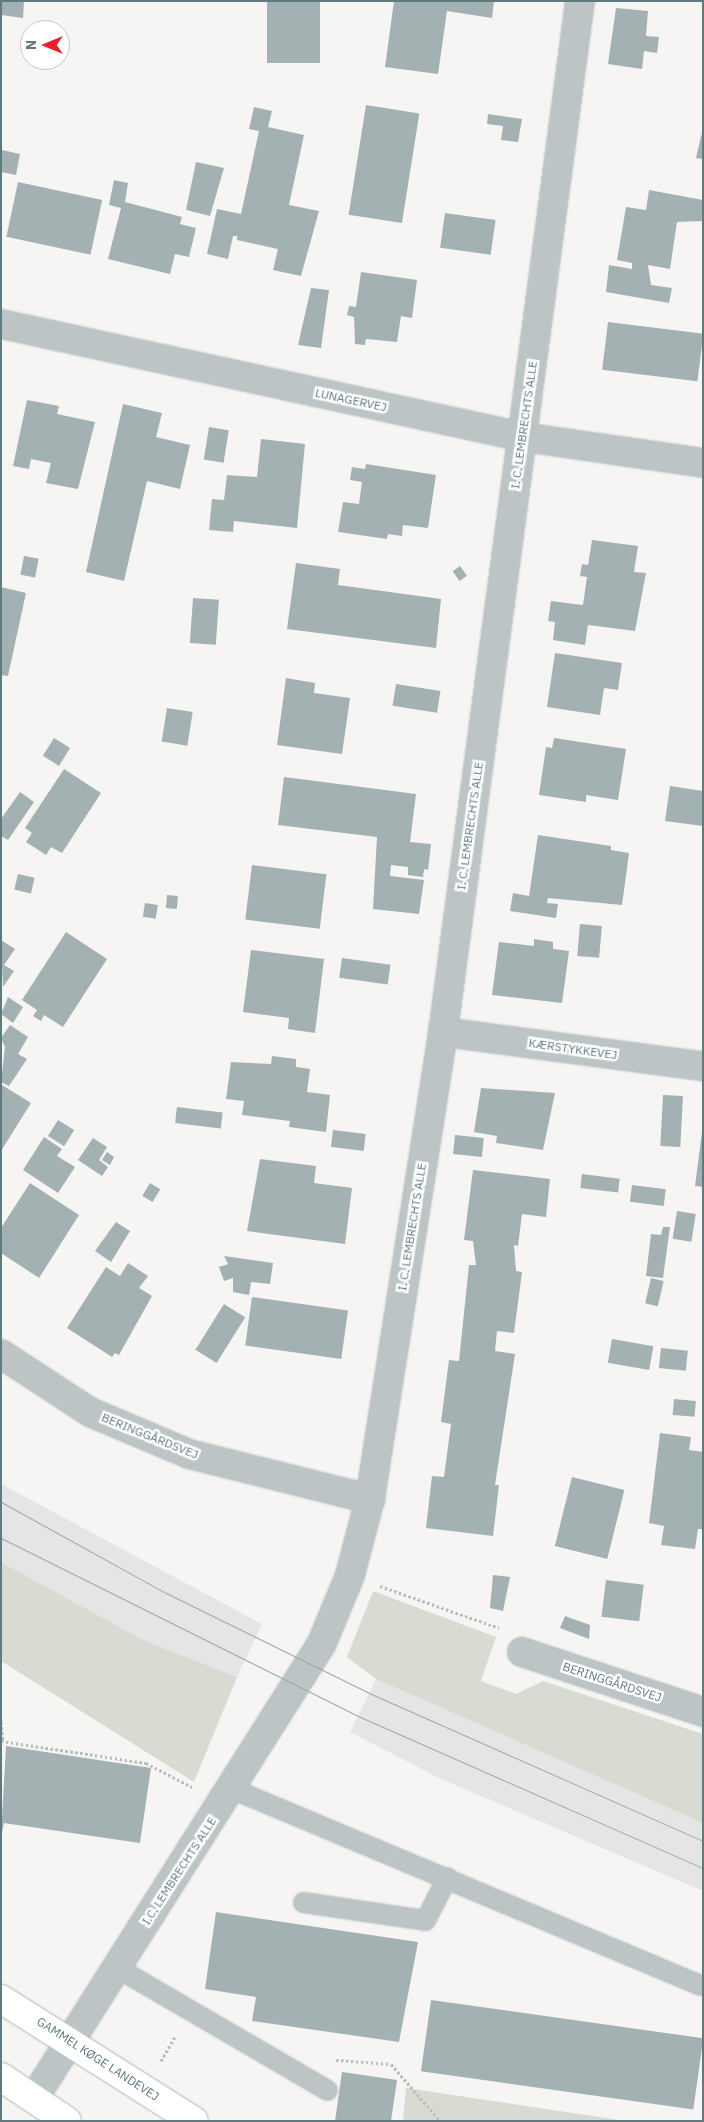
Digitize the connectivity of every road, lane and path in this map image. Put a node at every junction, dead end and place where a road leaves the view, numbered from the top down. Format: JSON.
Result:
{"nodes":[{"id":1,"x":580,"y":1,"type":"edge"},
{"id":2,"x":1,"y":324,"type":"edge"},
{"id":3,"x":523,"y":437,"type":"junction"},
{"id":4,"x":703,"y":463,"type":"edge"},
{"id":5,"x":443,"y":1032,"type":"junction"},
{"id":6,"x":703,"y":1066,"type":"edge"},
{"id":7,"x":1,"y":1354,"type":"edge"},
{"id":8,"x":370,"y":1499,"type":"junction"},
{"id":9,"x":350,"y":1575,"type":"junction"},
{"id":10,"x":322,"y":1643,"type":"joint"},
{"id":11,"x":522,"y":1652,"type":"joint"},
{"id":12,"x":703,"y":1712,"type":"edge"},
{"id":13,"x":1,"y":1722,"type":"edge"},
{"id":14,"x":2,"y":1741,"type":"edge"},
{"id":15,"x":228,"y":1796,"type":"junction"},
{"id":16,"x":447,"y":1877,"type":"junction"},
{"id":17,"x":303,"y":1902,"type":"dead end"},
{"id":18,"x":116,"y":1967,"type":"junction"},
{"id":19,"x":700,"y":1985,"type":"dead end"},
{"id":20,"x":1,"y":1999,"type":"edge"},
{"id":21,"x":69,"y":2038,"type":"junction"},
{"id":22,"x":1,"y":2077,"type":"edge"},
{"id":23,"x":327,"y":2090,"type":"joint"},
{"id":24,"x":34,"y":2098,"type":"junction"},
{"id":25,"x":67,"y":2121,"type":"edge"},
{"id":26,"x":194,"y":2121,"type":"edge"},
{"id":27,"x":440,"y":2121,"type":"edge"}],
"edges":[{"from":1,"to":3,"type":"street","name":"I. C. LEMBRECHTS ALLE"},
{"from":2,"to":3,"type":"street","name":"LUNAGERVEJ"},
{"from":3,"to":4,"type":"street","name":"LUNAGERVEJ"},
{"from":3,"to":5,"type":"street","name":"I. C. LEMBRECHTS ALLE"},
{"from":5,"to":6,"type":"street","name":"KÆRSTYKKEVEJ"},
{"from":5,"to":8,"type":"street","name":"I. C. LEMBRECHTS ALLE"},
{"from":7,"to":8,"type":"street","name":"BERINGGÅRDSVEJ"},
{"from":8,"to":9,"type":"street","name":"I. C. LEMBRECHTS ALLE"},
{"from":9,"to":10,"type":"street","name":"I. C. LEMBRECHTS ALLE"},
{"from":9,"to":11,"type":"path"},
{"from":10,"to":15,"type":"street","name":"I.C. LEMBRECHTS ALLE"},
{"from":11,"to":12,"type":"street","name":"BERINGGÅRDSVEJ"},
{"from":13,"to":14,"type":"path"},
{"from":14,"to":15,"type":"path"},
{"from":15,"to":16,"type":"lane"},
{"from":15,"to":18,"type":"street","name":"I.C. LEMBRECHTS ALLE"},
{"from":16,"to":17,"type":"lane"},
{"from":16,"to":19,"type":"lane"},
{"from":18,"to":21,"type":"street","name":"I.C. LEMBRECHTS ALLE"},
{"from":18,"to":23,"type":"lane"},
{"from":20,"to":21,"type":"main road","name":"GAMMEL KØGE LANDEVEJ"},
{"from":21,"to":24,"type":"street","name":"I.C. LEMBRECHTS ALLE"},
{"from":21,"to":26,"type":"main road","name":"GAMMEL KØGE LANDEVEJ"},
{"from":22,"to":24,"type":"main road"},
{"from":23,"to":27,"type":"path"},
{"from":24,"to":25,"type":"main road"}]}
